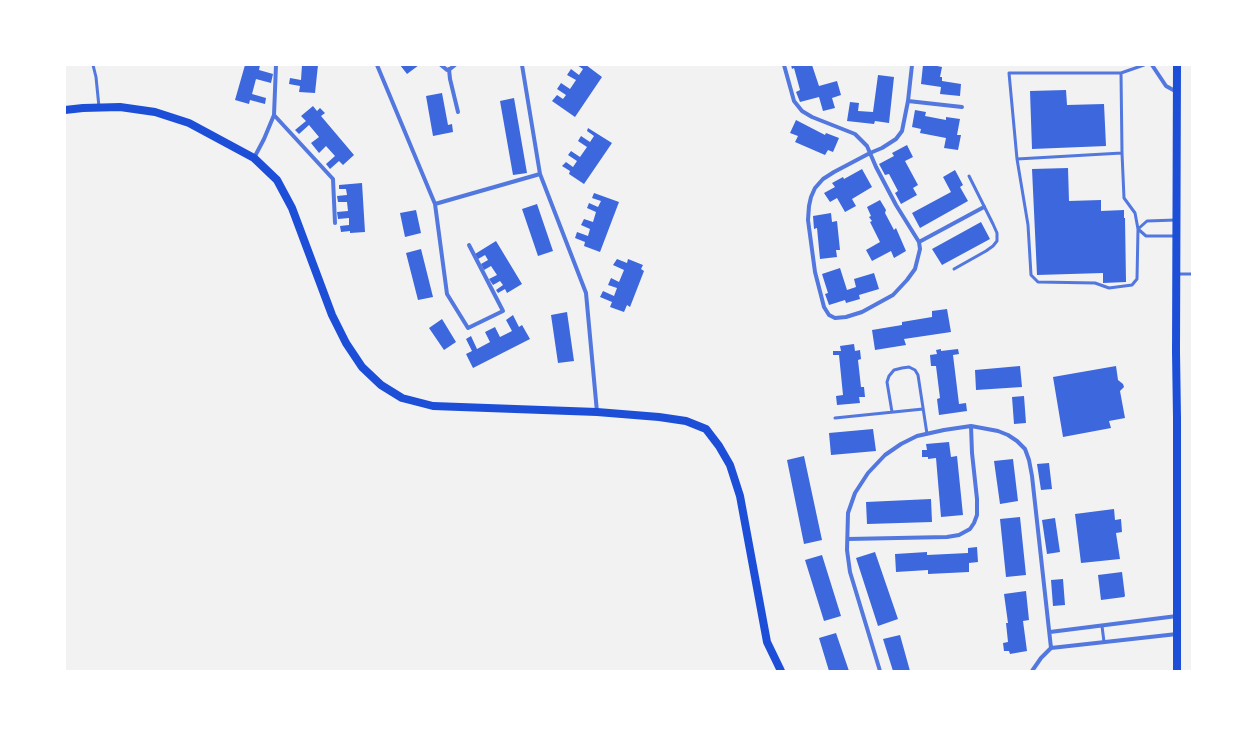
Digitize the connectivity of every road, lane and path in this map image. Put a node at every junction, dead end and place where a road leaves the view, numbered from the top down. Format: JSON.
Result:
{"nodes":[{"id":1,"x":93,"y":65,"type":"edge"},
{"id":2,"x":276,"y":65,"type":"edge"},
{"id":3,"x":377,"y":65,"type":"edge"},
{"id":4,"x":441,"y":65,"type":"edge"},
{"id":5,"x":455,"y":65,"type":"edge"},
{"id":6,"x":522,"y":65,"type":"edge"},
{"id":7,"x":784,"y":65,"type":"edge"},
{"id":8,"x":912,"y":65,"type":"edge"},
{"id":9,"x":1144,"y":65,"type":"edge"},
{"id":10,"x":1152,"y":65,"type":"edge"},
{"id":11,"x":1177,"y":65,"type":"edge"},
{"id":12,"x":449,"y":69,"type":"junction"},
{"id":13,"x":1121,"y":73,"type":"junction"},
{"id":14,"x":1177,"y":93,"type":"junction"},
{"id":15,"x":908,"y":101,"type":"junction"},
{"id":16,"x":99,"y":107,"type":"junction"},
{"id":17,"x":962,"y":107,"type":"dead end"},
{"id":18,"x":65,"y":110,"type":"edge"},
{"id":19,"x":458,"y":112,"type":"dead end"},
{"id":20,"x":274,"y":115,"type":"junction"},
{"id":21,"x":870,"y":153,"type":"junction"},
{"id":22,"x":1122,"y":153,"type":"junction"},
{"id":23,"x":254,"y":158,"type":"junction"},
{"id":24,"x":1017,"y":159,"type":"junction"},
{"id":25,"x":540,"y":174,"type":"junction"},
{"id":26,"x":969,"y":176,"type":"dead end"},
{"id":27,"x":435,"y":204,"type":"junction"},
{"id":28,"x":984,"y":207,"type":"junction"},
{"id":29,"x":1176,"y":220,"type":"junction"},
{"id":30,"x":335,"y":223,"type":"dead end"},
{"id":31,"x":1138,"y":229,"type":"junction"},
{"id":32,"x":1177,"y":236,"type":"junction"},
{"id":33,"x":919,"y":242,"type":"junction"},
{"id":34,"x":469,"y":245,"type":"dead end"},
{"id":35,"x":954,"y":269,"type":"dead end"},
{"id":36,"x":1176,"y":274,"type":"junction"},
{"id":37,"x":1192,"y":274,"type":"edge"},
{"id":38,"x":923,"y":409,"type":"junction"},
{"id":39,"x":597,"y":412,"type":"junction"},
{"id":40,"x":892,"y":412,"type":"junction"},
{"id":41,"x":835,"y":418,"type":"dead end"},
{"id":42,"x":971,"y":426,"type":"junction"},
{"id":43,"x":927,"y":434,"type":"junction"},
{"id":44,"x":848,"y":539,"type":"junction"},
{"id":45,"x":1178,"y":616,"type":"junction"},
{"id":46,"x":1102,"y":626,"type":"junction"},
{"id":47,"x":1050,"y":632,"type":"junction"},
{"id":48,"x":1178,"y":634,"type":"junction"},
{"id":49,"x":1104,"y":642,"type":"junction"},
{"id":50,"x":1051,"y":648,"type":"junction"},
{"id":51,"x":781,"y":671,"type":"edge"},
{"id":52,"x":880,"y":671,"type":"edge"},
{"id":53,"x":1032,"y":671,"type":"edge"},
{"id":54,"x":1177,"y":671,"type":"edge"}],
"edges":[{"from":1,"to":16,"type":"lane"},
{"from":2,"to":20,"type":"street"},
{"from":3,"to":27,"type":"street"},
{"from":4,"to":12,"type":"street"},
{"from":5,"to":12,"type":"street"},
{"from":6,"to":25,"type":"street"},
{"from":7,"to":21,"type":"street"},
{"from":8,"to":15,"type":"street"},
{"from":9,"to":13,"type":"lane"},
{"from":10,"to":14,"type":"street"},
{"from":11,"to":14,"type":"main road"},
{"from":12,"to":19,"type":"street"},
{"from":13,"to":22,"type":"lane"},
{"from":13,"to":24,"type":"lane"},
{"from":14,"to":29,"type":"main road"},
{"from":15,"to":17,"type":"street"},
{"from":15,"to":21,"type":"street"},
{"from":16,"to":18,"type":"main road"},
{"from":16,"to":23,"type":"main road"},
{"from":20,"to":23,"type":"street"},
{"from":20,"to":30,"type":"street"},
{"from":21,"to":33,"type":"street"},
{"from":21,"to":33,"type":"street"},
{"from":22,"to":24,"type":"lane"},
{"from":22,"to":31,"type":"lane"},
{"from":23,"to":39,"type":"main road"},
{"from":24,"to":31,"type":"lane"},
{"from":25,"to":27,"type":"street"},
{"from":25,"to":39,"type":"street"},
{"from":26,"to":28,"type":"lane"},
{"from":27,"to":34,"type":"street"},
{"from":28,"to":33,"type":"street"},
{"from":28,"to":35,"type":"lane"},
{"from":29,"to":31,"type":"lane"},
{"from":29,"to":32,"type":"main road"},
{"from":31,"to":32,"type":"lane"},
{"from":32,"to":36,"type":"main road"},
{"from":36,"to":37,"type":"lane"},
{"from":36,"to":45,"type":"main road"},
{"from":38,"to":40,"type":"lane"},
{"from":38,"to":40,"type":"lane"},
{"from":38,"to":43,"type":"lane"},
{"from":39,"to":51,"type":"main road"},
{"from":40,"to":41,"type":"lane"},
{"from":42,"to":43,"type":"street"},
{"from":42,"to":44,"type":"street"},
{"from":42,"to":47,"type":"street"},
{"from":43,"to":44,"type":"street"},
{"from":44,"to":52,"type":"street"},
{"from":45,"to":46,"type":"street"},
{"from":45,"to":48,"type":"main road"},
{"from":46,"to":47,"type":"street"},
{"from":46,"to":49,"type":"lane"},
{"from":47,"to":50,"type":"street"},
{"from":48,"to":49,"type":"street"},
{"from":48,"to":54,"type":"main road"},
{"from":49,"to":50,"type":"street"},
{"from":50,"to":53,"type":"street"}]}
